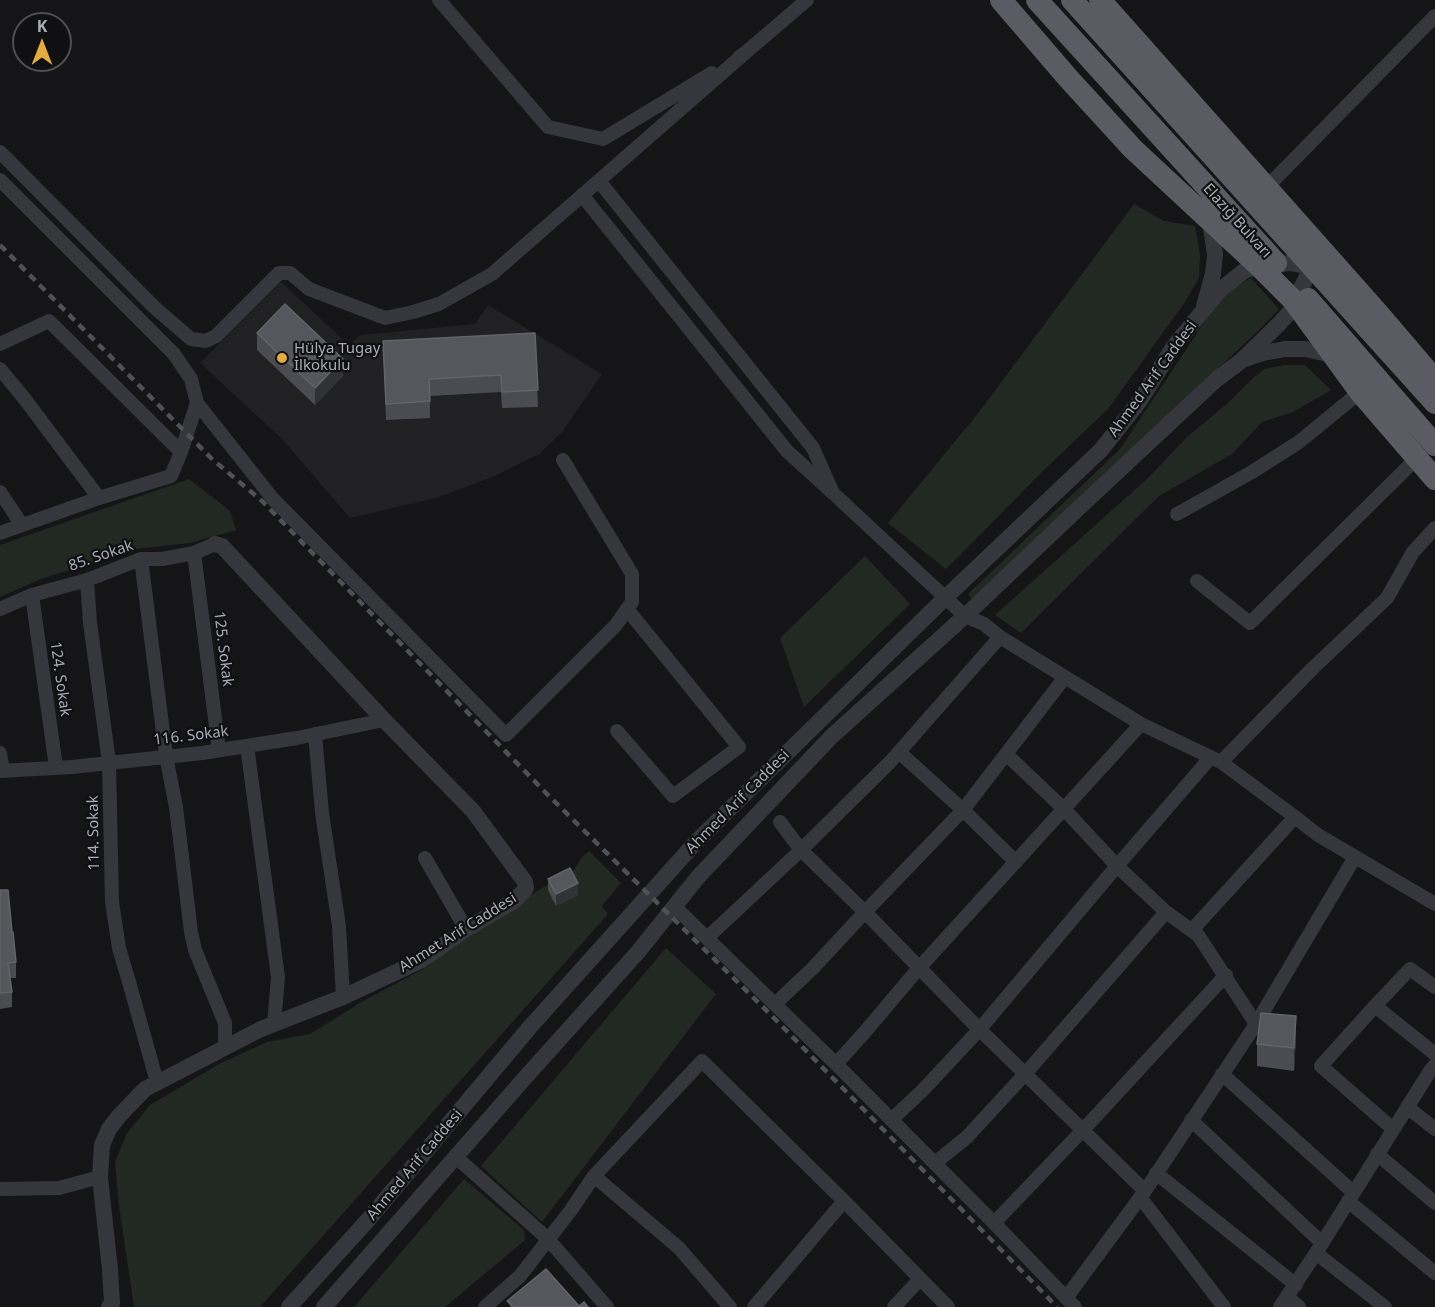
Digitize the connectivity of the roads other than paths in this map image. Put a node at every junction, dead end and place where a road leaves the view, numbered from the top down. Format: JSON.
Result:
{"nodes":[{"id":1,"x":438,"y":0,"type":"edge"},
{"id":2,"x":807,"y":0,"type":"edge"},
{"id":3,"x":1001,"y":0,"type":"edge"},
{"id":4,"x":1037,"y":0,"type":"edge"},
{"id":5,"x":1072,"y":0,"type":"edge"},
{"id":6,"x":1100,"y":0,"type":"edge"},
{"id":7,"x":1435,"y":16,"type":"edge"},
{"id":8,"x":745,"y":53,"type":"junction"},
{"id":9,"x":0,"y":152,"type":"edge"},
{"id":10,"x":0,"y":180,"type":"edge"},
{"id":11,"x":599,"y":181,"type":"junction"},
{"id":12,"x":1266,"y":188,"type":"junction"},
{"id":13,"x":582,"y":195,"type":"junction"},
{"id":14,"x":1210,"y":220,"type":"junction"},
{"id":15,"x":1268,"y":265,"type":"junction"},
{"id":16,"x":1312,"y":267,"type":"junction"},
{"id":17,"x":1298,"y":297,"type":"junction"},
{"id":18,"x":1201,"y":313,"type":"junction"},
{"id":19,"x":0,"y":345,"type":"edge"},
{"id":20,"x":1332,"y":355,"type":"junction"},
{"id":21,"x":1358,"y":357,"type":"junction"},
{"id":22,"x":1241,"y":361,"type":"junction"},
{"id":23,"x":0,"y":369,"type":"edge"},
{"id":24,"x":1435,"y":380,"type":"edge"},
{"id":25,"x":1360,"y":392,"type":"junction"},
{"id":26,"x":197,"y":403,"type":"junction"},
{"id":27,"x":1435,"y":403,"type":"edge"},
{"id":28,"x":1435,"y":445,"type":"edge"},
{"id":29,"x":181,"y":452,"type":"junction"},
{"id":30,"x":1417,"y":458,"type":"junction"},
{"id":31,"x":563,"y":460,"type":"dead end"},
{"id":32,"x":1435,"y":479,"type":"edge"},
{"id":33,"x":0,"y":492,"type":"edge"},
{"id":34,"x":833,"y":493,"type":"junction"},
{"id":35,"x":99,"y":498,"type":"junction"},
{"id":36,"x":1177,"y":514,"type":"dead end"},
{"id":37,"x":22,"y":525,"type":"junction"},
{"id":38,"x":1435,"y":528,"type":"edge"},
{"id":39,"x":0,"y":533,"type":"edge"},
{"id":40,"x":215,"y":544,"type":"joint"},
{"id":41,"x":194,"y":553,"type":"junction"},
{"id":42,"x":141,"y":559,"type":"junction"},
{"id":43,"x":87,"y":580,"type":"junction"},
{"id":44,"x":1197,"y":581,"type":"dead end"},
{"id":45,"x":32,"y":595,"type":"junction"},
{"id":46,"x":945,"y":598,"type":"junction"},
{"id":47,"x":0,"y":609,"type":"edge"},
{"id":48,"x":627,"y":609,"type":"junction"},
{"id":49,"x":965,"y":616,"type":"junction"},
{"id":50,"x":1000,"y":637,"type":"junction"},
{"id":51,"x":1065,"y":677,"type":"junction"},
{"id":52,"x":384,"y":720,"type":"junction"},
{"id":53,"x":1141,"y":724,"type":"junction"},
{"id":54,"x":617,"y":731,"type":"dead end"},
{"id":55,"x":315,"y":734,"type":"junction"},
{"id":56,"x":246,"y":746,"type":"junction"},
{"id":57,"x":219,"y":750,"type":"junction"},
{"id":58,"x":899,"y":752,"type":"junction"},
{"id":59,"x":0,"y":753,"type":"edge"},
{"id":60,"x":1006,"y":754,"type":"junction"},
{"id":61,"x":166,"y":756,"type":"junction"},
{"id":62,"x":1216,"y":759,"type":"junction"},
{"id":63,"x":109,"y":762,"type":"junction"},
{"id":64,"x":56,"y":768,"type":"junction"},
{"id":65,"x":2,"y":771,"type":"edge"},
{"id":66,"x":1064,"y":809,"type":"junction"},
{"id":67,"x":963,"y":810,"type":"junction"},
{"id":68,"x":1295,"y":817,"type":"junction"},
{"id":69,"x":780,"y":822,"type":"dead end"},
{"id":70,"x":801,"y":850,"type":"junction"},
{"id":71,"x":1355,"y":857,"type":"junction"},
{"id":72,"x":425,"y":858,"type":"dead end"},
{"id":73,"x":1016,"y":862,"type":"junction"},
{"id":74,"x":1117,"y":866,"type":"junction"},
{"id":75,"x":1435,"y":904,"type":"edge"},
{"id":76,"x":675,"y":907,"type":"junction"},
{"id":77,"x":865,"y":912,"type":"junction"},
{"id":78,"x":1167,"y":912,"type":"junction"},
{"id":79,"x":466,"y":929,"type":"junction"},
{"id":80,"x":1192,"y":930,"type":"junction"},
{"id":81,"x":708,"y":937,"type":"junction"},
{"id":82,"x":919,"y":968,"type":"junction"},
{"id":83,"x":1226,"y":975,"type":"junction"},
{"id":84,"x":1435,"y":987,"type":"edge"},
{"id":85,"x":343,"y":997,"type":"junction"},
{"id":86,"x":775,"y":1005,"type":"junction"},
{"id":87,"x":1375,"y":1005,"type":"junction"},
{"id":88,"x":1256,"y":1024,"type":"junction"},
{"id":89,"x":274,"y":1025,"type":"junction"},
{"id":90,"x":980,"y":1030,"type":"junction"},
{"id":91,"x":225,"y":1048,"type":"junction"},
{"id":92,"x":1435,"y":1054,"type":"edge"},
{"id":93,"x":836,"y":1064,"type":"junction"},
{"id":94,"x":1435,"y":1065,"type":"edge"},
{"id":95,"x":1025,"y":1074,"type":"junction"},
{"id":96,"x":1222,"y":1074,"type":"junction"},
{"id":97,"x":157,"y":1082,"type":"junction"},
{"id":98,"x":1407,"y":1107,"type":"junction"},
{"id":99,"x":891,"y":1120,"type":"junction"},
{"id":100,"x":1191,"y":1120,"type":"junction"},
{"id":101,"x":1393,"y":1129,"type":"junction"},
{"id":102,"x":1435,"y":1129,"type":"edge"},
{"id":103,"x":1083,"y":1130,"type":"junction"},
{"id":104,"x":1377,"y":1154,"type":"junction"},
{"id":105,"x":456,"y":1156,"type":"junction"},
{"id":106,"x":935,"y":1163,"type":"junction"},
{"id":107,"x":1156,"y":1173,"type":"junction"},
{"id":108,"x":594,"y":1176,"type":"junction"},
{"id":109,"x":100,"y":1177,"type":"junction"},
{"id":110,"x":0,"y":1189,"type":"edge"},
{"id":111,"x":1142,"y":1194,"type":"junction"},
{"id":112,"x":1351,"y":1197,"type":"junction"},
{"id":113,"x":844,"y":1201,"type":"junction"},
{"id":114,"x":1435,"y":1203,"type":"edge"},
{"id":115,"x":994,"y":1223,"type":"junction"},
{"id":116,"x":548,"y":1239,"type":"junction"},
{"id":117,"x":1319,"y":1248,"type":"junction"},
{"id":118,"x":1435,"y":1273,"type":"edge"},
{"id":119,"x":920,"y":1279,"type":"junction"},
{"id":120,"x":1296,"y":1285,"type":"junction"},
{"id":121,"x":1070,"y":1302,"type":"edge"},
{"id":122,"x":1284,"y":1302,"type":"edge"},
{"id":123,"x":109,"y":1307,"type":"edge"},
{"id":124,"x":289,"y":1307,"type":"edge"},
{"id":125,"x":324,"y":1307,"type":"edge"},
{"id":126,"x":485,"y":1307,"type":"edge"},
{"id":127,"x":607,"y":1307,"type":"edge"},
{"id":128,"x":730,"y":1307,"type":"edge"},
{"id":129,"x":754,"y":1307,"type":"edge"},
{"id":130,"x":894,"y":1307,"type":"edge"},
{"id":131,"x":948,"y":1307,"type":"edge"},
{"id":132,"x":1224,"y":1307,"type":"edge"},
{"id":133,"x":1299,"y":1307,"type":"edge"},
{"id":134,"x":1385,"y":1307,"type":"edge"}],
"edges":[{"from":1,"to":8,"type":"street"},
{"from":2,"to":8,"type":"street"},
{"from":3,"to":14,"type":"highway"},
{"from":4,"to":15,"type":"highway","name":"Elazığ Bulvarı"},
{"from":5,"to":16,"type":"highway","name":"Elazığ Bulvarı"},
{"from":6,"to":12,"type":"highway"},
{"from":7,"to":12,"type":"street"},
{"from":8,"to":11,"type":"street"},
{"from":9,"to":13,"type":"street"},
{"from":10,"to":26,"type":"street"},
{"from":11,"to":13,"type":"street"},
{"from":11,"to":34,"type":"street"},
{"from":12,"to":24,"type":"highway"},
{"from":13,"to":34,"type":"street"},
{"from":14,"to":15,"type":"highway"},
{"from":14,"to":18,"type":"street","name":"Ahmed Arif Caddesi"},
{"from":15,"to":16,"type":"street"},
{"from":15,"to":17,"type":"highway","name":"Elazığ Bulvarı"},
{"from":15,"to":18,"type":"street","name":"Ahmed Arif Caddesi"},
{"from":16,"to":17,"type":"street","name":"Ahmed Arif Caddesi"},
{"from":16,"to":27,"type":"highway","name":"Elazığ Bulvarı"},
{"from":17,"to":20,"type":"highway"},
{"from":17,"to":21,"type":"highway","name":"Elazığ Bulvarı"},
{"from":17,"to":22,"type":"street","name":"Ahmed Arif Caddesi"},
{"from":18,"to":46,"type":"street","name":"Ahmed Arif Caddesi"},
{"from":19,"to":29,"type":"street"},
{"from":20,"to":21,"type":"street","name":"Ahmed Arif Caddesi"},
{"from":20,"to":22,"type":"street","name":"Ahmed Arif Caddesi"},
{"from":20,"to":25,"type":"highway"},
{"from":21,"to":28,"type":"highway","name":"Elazığ Bulvarı"},
{"from":22,"to":49,"type":"street","name":"Ahmed Arif Caddesi"},
{"from":23,"to":35,"type":"street"},
{"from":25,"to":30,"type":"highway"},
{"from":25,"to":36,"type":"street"},
{"from":26,"to":29,"type":"street"},
{"from":26,"to":48,"type":"street"},
{"from":29,"to":35,"type":"street"},
{"from":30,"to":32,"type":"highway"},
{"from":30,"to":44,"type":"street"},
{"from":31,"to":48,"type":"street"},
{"from":33,"to":37,"type":"street"},
{"from":34,"to":46,"type":"street"},
{"from":35,"to":37,"type":"street"},
{"from":37,"to":39,"type":"street"},
{"from":38,"to":62,"type":"street"},
{"from":40,"to":41,"type":"street","name":"85. Sokak"},
{"from":40,"to":52,"type":"street","name":"Ahmet Arif Caddesi"},
{"from":41,"to":42,"type":"street","name":"85. Sokak"},
{"from":41,"to":57,"type":"street","name":"125. Sokak"},
{"from":42,"to":43,"type":"street","name":"85. Sokak"},
{"from":42,"to":61,"type":"street"},
{"from":43,"to":45,"type":"street","name":"85. Sokak"},
{"from":43,"to":63,"type":"street","name":"114. Sokak"},
{"from":45,"to":47,"type":"street","name":"85. Sokak"},
{"from":45,"to":64,"type":"street","name":"124. Sokak"},
{"from":46,"to":49,"type":"street"},
{"from":46,"to":124,"type":"street","name":"Ahmed Arif Caddesi"},
{"from":48,"to":54,"type":"street"},
{"from":49,"to":50,"type":"street"},
{"from":49,"to":76,"type":"street","name":"Ahmed Arif Caddesi"},
{"from":50,"to":51,"type":"street"},
{"from":50,"to":58,"type":"street"},
{"from":51,"to":53,"type":"street"},
{"from":51,"to":60,"type":"street"},
{"from":52,"to":55,"type":"street","name":"116. Sokak"},
{"from":52,"to":79,"type":"street","name":"Ahmet Arif Caddesi"},
{"from":53,"to":62,"type":"street"},
{"from":53,"to":66,"type":"street"},
{"from":55,"to":56,"type":"street","name":"116. Sokak"},
{"from":55,"to":85,"type":"street"},
{"from":56,"to":57,"type":"street","name":"116. Sokak"},
{"from":56,"to":89,"type":"street"},
{"from":57,"to":61,"type":"street","name":"116. Sokak"},
{"from":58,"to":67,"type":"street"},
{"from":58,"to":70,"type":"street"},
{"from":59,"to":65,"type":"street"},
{"from":60,"to":66,"type":"street"},
{"from":60,"to":67,"type":"street"},
{"from":61,"to":63,"type":"street","name":"116. Sokak"},
{"from":61,"to":91,"type":"street"},
{"from":62,"to":68,"type":"street"},
{"from":62,"to":74,"type":"street"},
{"from":63,"to":64,"type":"street","name":"116. Sokak"},
{"from":63,"to":97,"type":"street","name":"114. Sokak"},
{"from":64,"to":65,"type":"street","name":"116. Sokak"},
{"from":66,"to":73,"type":"street"},
{"from":66,"to":74,"type":"street"},
{"from":67,"to":73,"type":"street"},
{"from":67,"to":77,"type":"street"},
{"from":68,"to":71,"type":"street"},
{"from":68,"to":80,"type":"street"},
{"from":69,"to":70,"type":"street"},
{"from":70,"to":77,"type":"street"},
{"from":70,"to":81,"type":"street"},
{"from":71,"to":75,"type":"street"},
{"from":71,"to":88,"type":"street"},
{"from":72,"to":79,"type":"street"},
{"from":73,"to":82,"type":"street"},
{"from":74,"to":78,"type":"street"},
{"from":74,"to":90,"type":"street"},
{"from":76,"to":81,"type":"street"},
{"from":76,"to":105,"type":"street","name":"Ahmed Arif Caddesi"},
{"from":77,"to":82,"type":"street"},
{"from":77,"to":86,"type":"street"},
{"from":78,"to":80,"type":"street"},
{"from":78,"to":95,"type":"street"},
{"from":79,"to":85,"type":"street","name":"Ahmet Arif Caddesi"},
{"from":80,"to":83,"type":"street"},
{"from":81,"to":86,"type":"street"},
{"from":82,"to":90,"type":"street"},
{"from":82,"to":93,"type":"street"},
{"from":83,"to":88,"type":"street"},
{"from":83,"to":103,"type":"street"},
{"from":84,"to":87,"type":"street"},
{"from":85,"to":89,"type":"street","name":"Ahmet Arif Caddesi"},
{"from":86,"to":93,"type":"street"},
{"from":87,"to":92,"type":"street"},
{"from":87,"to":101,"type":"street"},
{"from":88,"to":96,"type":"street"},
{"from":89,"to":91,"type":"street","name":"Ahmet Arif Caddesi"},
{"from":90,"to":95,"type":"street"},
{"from":90,"to":99,"type":"street"},
{"from":91,"to":97,"type":"street","name":"Ahmet Arif Caddesi"},
{"from":93,"to":99,"type":"street"},
{"from":94,"to":98,"type":"street"},
{"from":95,"to":103,"type":"street"},
{"from":95,"to":106,"type":"street"},
{"from":96,"to":100,"type":"street"},
{"from":96,"to":112,"type":"street"},
{"from":97,"to":109,"type":"street","name":"Ahmet Arif Caddesi"},
{"from":98,"to":101,"type":"street"},
{"from":98,"to":102,"type":"street"},
{"from":99,"to":106,"type":"street"},
{"from":100,"to":107,"type":"street"},
{"from":100,"to":117,"type":"street"},
{"from":101,"to":104,"type":"street"},
{"from":103,"to":111,"type":"street"},
{"from":103,"to":115,"type":"street"},
{"from":104,"to":112,"type":"street"},
{"from":104,"to":114,"type":"street"},
{"from":105,"to":116,"type":"street"},
{"from":105,"to":125,"type":"street","name":"Ahmed Arif Caddesi"},
{"from":106,"to":115,"type":"street"},
{"from":107,"to":111,"type":"street"},
{"from":107,"to":120,"type":"street"},
{"from":108,"to":113,"type":"street"},
{"from":108,"to":116,"type":"street"},
{"from":108,"to":128,"type":"street"},
{"from":109,"to":110,"type":"street"},
{"from":109,"to":123,"type":"street","name":"Ahmet Arif Caddesi"},
{"from":111,"to":121,"type":"street"},
{"from":111,"to":132,"type":"street"},
{"from":112,"to":117,"type":"street"},
{"from":112,"to":118,"type":"street"},
{"from":113,"to":119,"type":"street"},
{"from":113,"to":129,"type":"street"},
{"from":115,"to":121,"type":"street"},
{"from":116,"to":126,"type":"street"},
{"from":116,"to":127,"type":"street"},
{"from":117,"to":120,"type":"street"},
{"from":117,"to":134,"type":"street"},
{"from":119,"to":130,"type":"street"},
{"from":119,"to":131,"type":"street"},
{"from":120,"to":122,"type":"street"},
{"from":122,"to":133,"type":"street"}]}
